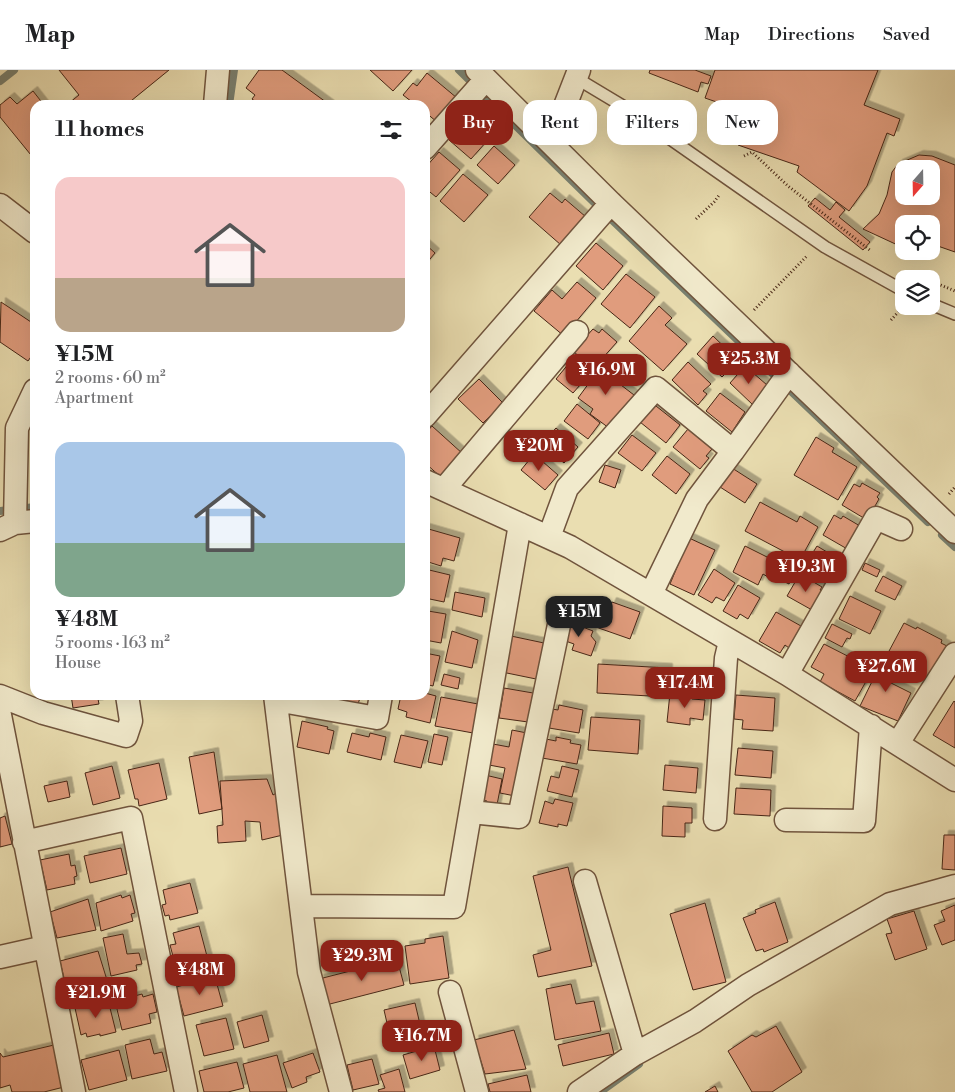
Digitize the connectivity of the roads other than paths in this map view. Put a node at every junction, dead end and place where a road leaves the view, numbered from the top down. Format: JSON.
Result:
{"nodes":[{"id":1,"x":218,"y":70,"type":"edge"},
{"id":2,"x":578,"y":74,"type":"edge"},
{"id":3,"x":480,"y":81,"type":"edge"},
{"id":4,"x":215,"y":100,"type":"edge"},
{"id":5,"x":567,"y":100,"type":"edge"},
{"id":6,"x":523,"y":118,"type":"edge"},
{"id":7,"x":430,"y":142,"type":"edge"},
{"id":8,"x":552,"y":145,"type":"edge"},
{"id":9,"x":0,"y":205,"type":"edge"},
{"id":10,"x":606,"y":208,"type":"junction"},
{"id":11,"x":30,"y":228,"type":"edge"},
{"id":12,"x":895,"y":287,"type":"edge"},
{"id":13,"x":940,"y":308,"type":"edge"},
{"id":14,"x":955,"y":314,"type":"edge"},
{"id":15,"x":577,"y":332,"type":"dead end"},
{"id":16,"x":785,"y":379,"type":"junction"},
{"id":17,"x":30,"y":401,"type":"edge"},
{"id":18,"x":430,"y":410,"type":"edge"},
{"id":19,"x":733,"y":450,"type":"junction"},
{"id":20,"x":434,"y":485,"type":"edge"},
{"id":21,"x":16,"y":518,"type":"edge"},
{"id":22,"x":520,"y":524,"type":"junction"},
{"id":23,"x":901,"y":529,"type":"dead end"},
{"id":24,"x":955,"y":532,"type":"edge"},
{"id":25,"x":549,"y":537,"type":"junction"},
{"id":26,"x":651,"y":594,"type":"junction"},
{"id":27,"x":560,"y":620,"type":"dead end"},
{"id":28,"x":730,"y":641,"type":"junction"},
{"id":29,"x":955,"y":654,"type":"edge"},
{"id":30,"x":787,"y":674,"type":"junction"},
{"id":31,"x":0,"y":696,"type":"edge"},
{"id":32,"x":128,"y":700,"type":"edge"},
{"id":33,"x":276,"y":700,"type":"edge"},
{"id":34,"x":286,"y":700,"type":"edge"},
{"id":35,"x":380,"y":700,"type":"edge"},
{"id":36,"x":0,"y":715,"type":"edge"},
{"id":37,"x":871,"y":726,"type":"junction"},
{"id":38,"x":898,"y":743,"type":"junction"},
{"id":39,"x":955,"y":780,"type":"edge"},
{"id":40,"x":471,"y":812,"type":"junction"},
{"id":41,"x":716,"y":819,"type":"dead end"},
{"id":42,"x":786,"y":820,"type":"dead end"},
{"id":43,"x":24,"y":842,"type":"junction"},
{"id":44,"x":585,"y":881,"type":"dead end"},
{"id":45,"x":955,"y":886,"type":"edge"},
{"id":46,"x":302,"y":906,"type":"junction"},
{"id":47,"x":46,"y":947,"type":"junction"},
{"id":48,"x":0,"y":957,"type":"edge"},
{"id":49,"x":450,"y":992,"type":"dead end"},
{"id":50,"x":635,"y":1054,"type":"junction"},
{"id":51,"x":74,"y":1092,"type":"edge"},
{"id":52,"x":186,"y":1092,"type":"edge"},
{"id":53,"x":341,"y":1092,"type":"edge"},
{"id":54,"x":476,"y":1092,"type":"edge"},
{"id":55,"x":579,"y":1092,"type":"edge"}],
"edges":[{"from":1,"to":4,"type":"street"},
{"from":2,"to":5,"type":"street"},
{"from":2,"to":12,"type":"lane"},
{"from":3,"to":6,"type":"street"},
{"from":3,"to":7,"type":"street"},
{"from":8,"to":10,"type":"street"},
{"from":9,"to":11,"type":"street"},
{"from":10,"to":16,"type":"street"},
{"from":10,"to":18,"type":"street"},
{"from":13,"to":14,"type":"lane"},
{"from":15,"to":20,"type":"street"},
{"from":16,"to":19,"type":"street"},
{"from":16,"to":24,"type":"street"},
{"from":17,"to":21,"type":"street"},
{"from":19,"to":25,"type":"street"},
{"from":19,"to":26,"type":"street"},
{"from":20,"to":22,"type":"street"},
{"from":22,"to":25,"type":"street"},
{"from":22,"to":40,"type":"street"},
{"from":23,"to":30,"type":"street"},
{"from":25,"to":26,"type":"street"},
{"from":26,"to":28,"type":"street"},
{"from":27,"to":40,"type":"street"},
{"from":28,"to":30,"type":"street"},
{"from":28,"to":41,"type":"street"},
{"from":29,"to":38,"type":"street"},
{"from":30,"to":37,"type":"street"},
{"from":31,"to":32,"type":"street"},
{"from":33,"to":46,"type":"street"},
{"from":34,"to":35,"type":"street"},
{"from":36,"to":43,"type":"street"},
{"from":37,"to":38,"type":"street"},
{"from":37,"to":42,"type":"street"},
{"from":38,"to":39,"type":"street"},
{"from":40,"to":46,"type":"street"},
{"from":43,"to":47,"type":"street"},
{"from":43,"to":52,"type":"street"},
{"from":44,"to":50,"type":"street"},
{"from":45,"to":50,"type":"street"},
{"from":46,"to":53,"type":"street"},
{"from":47,"to":48,"type":"street"},
{"from":47,"to":51,"type":"street"},
{"from":49,"to":54,"type":"street"},
{"from":50,"to":55,"type":"street"}]}
